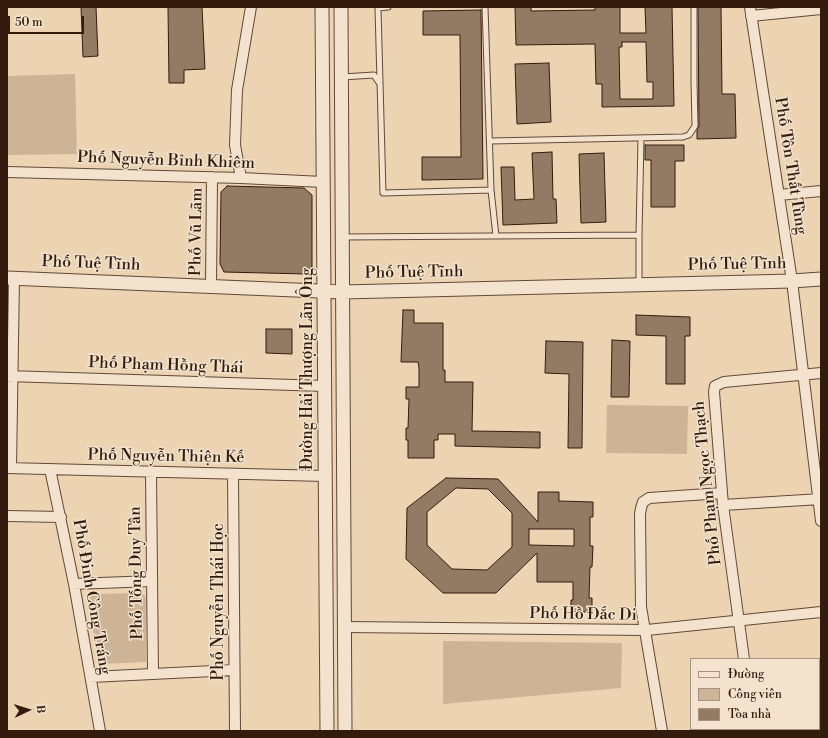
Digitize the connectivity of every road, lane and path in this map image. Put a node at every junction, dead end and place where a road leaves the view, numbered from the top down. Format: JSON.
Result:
{"nodes":[{"id":1,"x":251,"y":7,"type":"edge"},
{"id":2,"x":322,"y":7,"type":"edge"},
{"id":3,"x":341,"y":7,"type":"edge"},
{"id":4,"x":388,"y":7,"type":"edge"},
{"id":5,"x":485,"y":7,"type":"edge"},
{"id":6,"x":694,"y":7,"type":"edge"},
{"id":7,"x":821,"y":8,"type":"edge"},
{"id":8,"x":751,"y":12,"type":"edge"},
{"id":9,"x":341,"y":77,"type":"junction"},
{"id":10,"x":323,"y":78,"type":"junction"},
{"id":11,"x":380,"y":84,"type":"junction"},
{"id":12,"x":641,"y":138,"type":"junction"},
{"id":13,"x":490,"y":141,"type":"junction"},
{"id":14,"x":7,"y":172,"type":"edge"},
{"id":15,"x":212,"y":177,"type":"junction"},
{"id":16,"x":241,"y":178,"type":"junction"},
{"id":17,"x":324,"y":182,"type":"junction"},
{"id":18,"x":491,"y":190,"type":"junction"},
{"id":19,"x":821,"y":191,"type":"edge"},
{"id":20,"x":779,"y":196,"type":"junction"},
{"id":21,"x":639,"y":235,"type":"junction"},
{"id":22,"x":496,"y":236,"type":"junction"},
{"id":23,"x":342,"y":237,"type":"junction"},
{"id":24,"x":10,"y":278,"type":"edge"},
{"id":25,"x":821,"y":279,"type":"edge"},
{"id":26,"x":792,"y":281,"type":"junction"},
{"id":27,"x":640,"y":285,"type":"junction"},
{"id":28,"x":211,"y":286,"type":"junction"},
{"id":29,"x":325,"y":291,"type":"junction"},
{"id":30,"x":342,"y":292,"type":"junction"},
{"id":31,"x":821,"y":373,"type":"edge"},
{"id":32,"x":804,"y":375,"type":"junction"},
{"id":33,"x":10,"y":376,"type":"edge"},
{"id":34,"x":325,"y":386,"type":"junction"},
{"id":35,"x":9,"y":468,"type":"edge"},
{"id":36,"x":50,"y":469,"type":"junction"},
{"id":37,"x":151,"y":472,"type":"junction"},
{"id":38,"x":233,"y":474,"type":"junction"},
{"id":39,"x":325,"y":476,"type":"junction"},
{"id":40,"x":722,"y":493,"type":"junction"},
{"id":41,"x":820,"y":499,"type":"edge"},
{"id":42,"x":723,"y":505,"type":"junction"},
{"id":43,"x":7,"y":516,"type":"edge"},
{"id":44,"x":61,"y":517,"type":"junction"},
{"id":45,"x":821,"y":521,"type":"edge"},
{"id":46,"x":326,"y":547,"type":"junction"},
{"id":47,"x":344,"y":547,"type":"junction"},
{"id":48,"x":152,"y":581,"type":"junction"},
{"id":49,"x":74,"y":584,"type":"junction"},
{"id":50,"x":821,"y":612,"type":"edge"},
{"id":51,"x":739,"y":621,"type":"junction"},
{"id":52,"x":344,"y":628,"type":"junction"},
{"id":53,"x":645,"y":630,"type":"junction"},
{"id":54,"x":744,"y":658,"type":"edge"},
{"id":55,"x":234,"y":670,"type":"junction"},
{"id":56,"x":153,"y":674,"type":"junction"},
{"id":57,"x":91,"y":677,"type":"junction"},
{"id":58,"x":100,"y":731,"type":"edge"},
{"id":59,"x":235,"y":731,"type":"edge"},
{"id":60,"x":327,"y":731,"type":"edge"},
{"id":61,"x":345,"y":731,"type":"edge"},
{"id":62,"x":662,"y":731,"type":"edge"}],
"edges":[{"from":1,"to":16,"type":"street"},
{"from":2,"to":10,"type":"street","name":"Đường Hải Thượng Lãn Ông"},
{"from":3,"to":9,"type":"street"},
{"from":4,"to":11,"type":"lane"},
{"from":5,"to":13,"type":"lane"},
{"from":6,"to":12,"type":"lane"},
{"from":7,"to":8,"type":"street"},
{"from":8,"to":20,"type":"street","name":"Phố Tôn Thất Tùng"},
{"from":9,"to":10,"type":"street"},
{"from":9,"to":11,"type":"lane"},
{"from":9,"to":23,"type":"street"},
{"from":10,"to":17,"type":"street","name":"Đường Hải Thượng Lãn Ông"},
{"from":11,"to":18,"type":"lane"},
{"from":12,"to":13,"type":"lane"},
{"from":12,"to":21,"type":"lane"},
{"from":13,"to":18,"type":"lane"},
{"from":14,"to":15,"type":"street","name":"Phố Nguyễn Bỉnh Khiêm"},
{"from":15,"to":16,"type":"street","name":"Phố Nguyễn Bỉnh Khiêm"},
{"from":15,"to":28,"type":"street","name":"Phố Vũ Lãm"},
{"from":16,"to":17,"type":"street","name":"Phố Nguyễn Bỉnh Khiêm"},
{"from":17,"to":29,"type":"street","name":"Đường Hải Thượng Lãn Ông"},
{"from":18,"to":22,"type":"lane"},
{"from":19,"to":20,"type":"street"},
{"from":20,"to":26,"type":"street","name":"Phố Tôn Thất Tùng"},
{"from":21,"to":22,"type":"lane"},
{"from":21,"to":27,"type":"lane"},
{"from":22,"to":23,"type":"lane"},
{"from":23,"to":30,"type":"street"},
{"from":24,"to":28,"type":"street","name":"Phố Tuệ Tĩnh"},
{"from":24,"to":33,"type":"street"},
{"from":25,"to":26,"type":"street","name":"Phố Tuệ Tĩnh"},
{"from":26,"to":27,"type":"street","name":"Phố Tuệ Tĩnh"},
{"from":26,"to":32,"type":"street","name":"Phố Tôn Thất Tùng"},
{"from":27,"to":30,"type":"street","name":"Phố Tuệ Tĩnh"},
{"from":28,"to":29,"type":"street","name":"Phố Tuệ Tĩnh"},
{"from":29,"to":30,"type":"street","name":"Phố Tuệ Tĩnh"},
{"from":29,"to":34,"type":"street","name":"Đường Hải Thượng Lãn Ông"},
{"from":30,"to":47,"type":"street"},
{"from":31,"to":32,"type":"street","name":"Phố Phạm Ngọc Thạch"},
{"from":32,"to":40,"type":"street","name":"Phố Phạm Ngọc Thạch"},
{"from":32,"to":41,"type":"street","name":"Phố Tôn Thất Tùng"},
{"from":33,"to":34,"type":"street","name":"Phố Phạm Hồng Thái"},
{"from":33,"to":35,"type":"street"},
{"from":34,"to":39,"type":"street","name":"Đường Hải Thượng Lãn Ông"},
{"from":35,"to":36,"type":"street","name":"Phố Nguyễn Thiện Kế"},
{"from":36,"to":37,"type":"street","name":"Phố Nguyễn Thiện Kế"},
{"from":36,"to":44,"type":"street","name":"Phố Đinh Công Tráng"},
{"from":37,"to":38,"type":"street","name":"Phố Nguyễn Thiện Kế"},
{"from":37,"to":48,"type":"street","name":"Phố Tống Duy Tân"},
{"from":38,"to":39,"type":"street","name":"Phố Nguyễn Thiện Kế"},
{"from":38,"to":55,"type":"street","name":"Phố Nguyễn Thái Học"},
{"from":39,"to":46,"type":"street","name":"Đường Hải Thượng Lãn Ông"},
{"from":40,"to":42,"type":"street","name":"Phố Phạm Ngọc Thạch"},
{"from":40,"to":53,"type":"street"},
{"from":41,"to":42,"type":"street"},
{"from":41,"to":45,"type":"street","name":"Phố Tôn Thất Tùng"},
{"from":42,"to":51,"type":"street","name":"Phố Phạm Ngọc Thạch"},
{"from":43,"to":44,"type":"street"},
{"from":44,"to":49,"type":"street","name":"Phố Đinh Công Tráng"},
{"from":46,"to":47,"type":"street"},
{"from":46,"to":60,"type":"street","name":"Đường Hải Thượng Lãn Ông"},
{"from":47,"to":52,"type":"street"},
{"from":48,"to":49,"type":"street"},
{"from":48,"to":56,"type":"street","name":"Phố Tống Duy Tân"},
{"from":49,"to":57,"type":"street","name":"Phố Đinh Công Tráng"},
{"from":50,"to":51,"type":"street","name":"Phố Hồ Đắc Di"},
{"from":51,"to":53,"type":"street","name":"Phố Hồ Đắc Di"},
{"from":51,"to":54,"type":"street","name":"Phố Phạm Ngọc Thạch"},
{"from":52,"to":53,"type":"street","name":"Phố Hồ Đắc Di"},
{"from":52,"to":61,"type":"street"},
{"from":53,"to":62,"type":"street"},
{"from":55,"to":56,"type":"street"},
{"from":55,"to":59,"type":"street","name":"Phố Nguyễn Thái Học"},
{"from":56,"to":57,"type":"street"},
{"from":57,"to":58,"type":"street","name":"Phố Đinh Công Tráng"}]}
